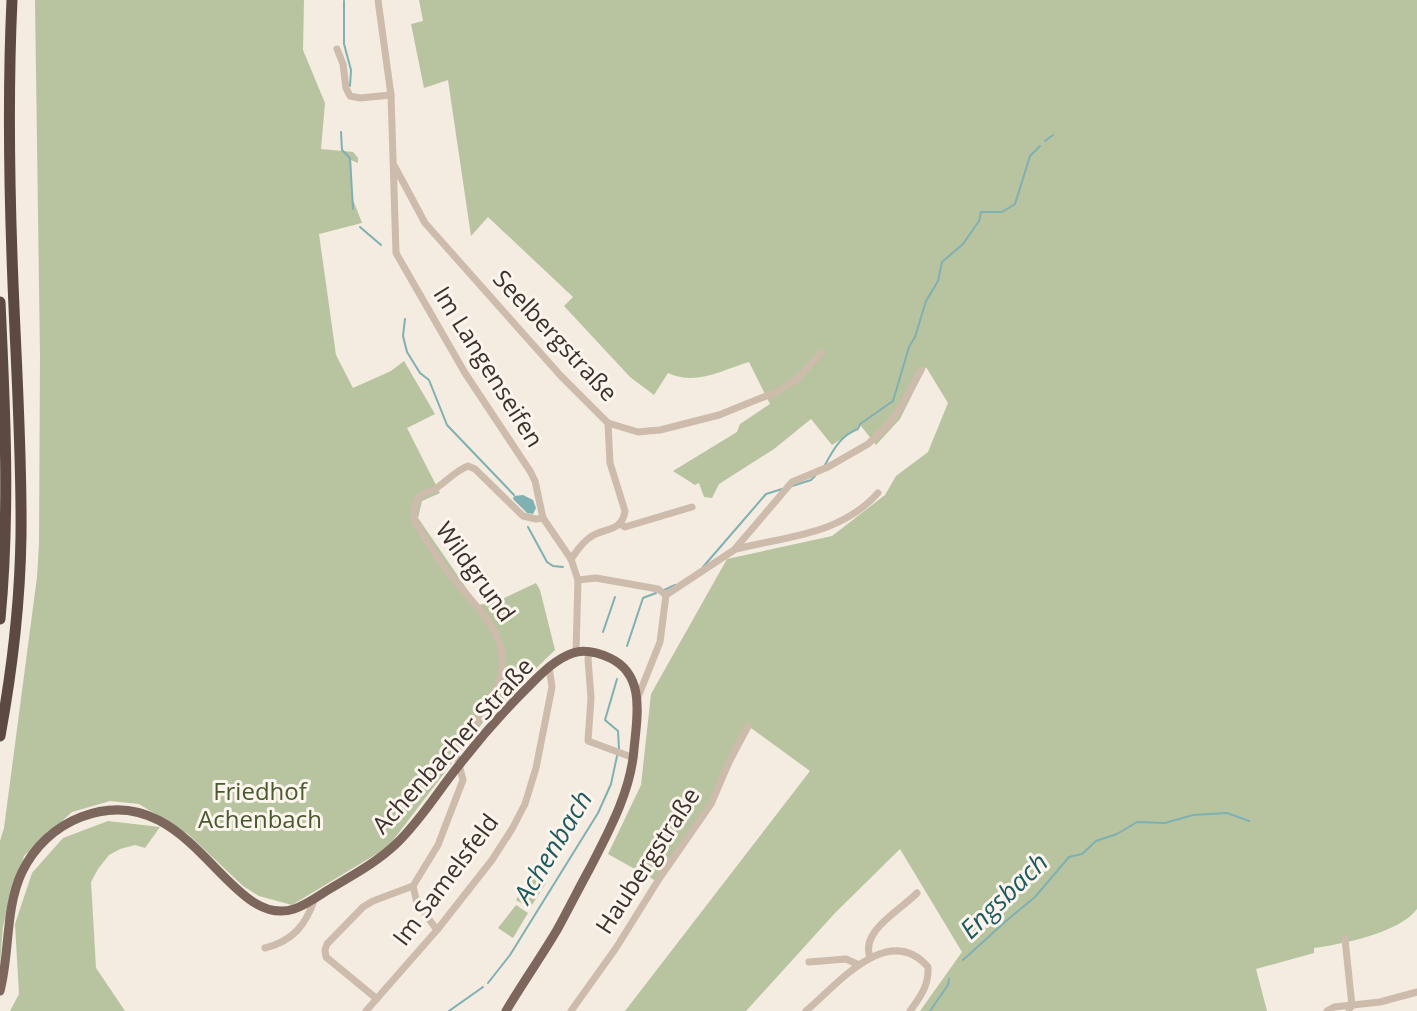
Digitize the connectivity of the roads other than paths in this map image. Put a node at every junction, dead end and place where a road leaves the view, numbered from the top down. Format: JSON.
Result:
{"nodes":[{"id":1,"x":12,"y":0,"type":"edge"},
{"id":2,"x":378,"y":0,"type":"edge"},
{"id":3,"x":337,"y":49,"type":"dead end"},
{"id":4,"x":391,"y":95,"type":"junction"},
{"id":5,"x":393,"y":163,"type":"junction"},
{"id":6,"x":0,"y":302,"type":"edge"},
{"id":7,"x":821,"y":353,"type":"dead end"},
{"id":8,"x":921,"y":370,"type":"dead end"},
{"id":9,"x":608,"y":423,"type":"junction"},
{"id":10,"x":878,"y":493,"type":"dead end"},
{"id":11,"x":692,"y":507,"type":"dead end"},
{"id":12,"x":543,"y":518,"type":"junction"},
{"id":13,"x":620,"y":524,"type":"junction"},
{"id":14,"x":734,"y":550,"type":"junction"},
{"id":15,"x":571,"y":559,"type":"junction"},
{"id":16,"x":578,"y":580,"type":"junction"},
{"id":17,"x":666,"y":595,"type":"junction"},
{"id":18,"x":0,"y":619,"type":"edge"},
{"id":19,"x":576,"y":652,"type":"junction"},
{"id":20,"x":589,"y":652,"type":"junction"},
{"id":21,"x":549,"y":667,"type":"junction"},
{"id":22,"x":638,"y":697,"type":"junction"},
{"id":23,"x":748,"y":726,"type":"dead end"},
{"id":24,"x":0,"y":736,"type":"edge"},
{"id":25,"x":634,"y":758,"type":"junction"},
{"id":26,"x":458,"y":766,"type":"junction"},
{"id":27,"x":413,"y":886,"type":"junction"},
{"id":28,"x":917,"y":893,"type":"dead end"},
{"id":29,"x":315,"y":898,"type":"junction"},
{"id":30,"x":437,"y":930,"type":"junction"},
{"id":31,"x":1345,"y":939,"type":"dead end"},
{"id":32,"x":265,"y":948,"type":"dead end"},
{"id":33,"x":870,"y":957,"type":"junction"},
{"id":34,"x":809,"y":962,"type":"dead end"},
{"id":35,"x":857,"y":964,"type":"junction"},
{"id":36,"x":0,"y":991,"type":"edge"},
{"id":37,"x":1417,"y":992,"type":"edge"},
{"id":38,"x":377,"y":999,"type":"junction"},
{"id":39,"x":1350,"y":1008,"type":"edge"},
{"id":40,"x":366,"y":1011,"type":"edge"},
{"id":41,"x":506,"y":1011,"type":"edge"},
{"id":42,"x":571,"y":1011,"type":"edge"},
{"id":43,"x":806,"y":1011,"type":"edge"},
{"id":44,"x":910,"y":1011,"type":"edge"},
{"id":45,"x":1327,"y":1011,"type":"edge"}],
"edges":[{"from":1,"to":24,"type":"highway"},
{"from":2,"to":4,"type":"street","name":"Im Langenseifen"},
{"from":3,"to":4,"type":"street"},
{"from":4,"to":5,"type":"street","name":"Im Langenseifen"},
{"from":5,"to":9,"type":"street","name":"Seelbergstraße"},
{"from":5,"to":12,"type":"street","name":"Im Langenseifen"},
{"from":6,"to":18,"type":"highway"},
{"from":7,"to":9,"type":"street","name":"Seelbergstraße"},
{"from":8,"to":14,"type":"street"},
{"from":9,"to":13,"type":"street"},
{"from":10,"to":14,"type":"street"},
{"from":11,"to":13,"type":"street"},
{"from":12,"to":15,"type":"street","name":"Im Langenseifen"},
{"from":12,"to":26,"type":"street","name":"Wildgrund"},
{"from":13,"to":15,"type":"street"},
{"from":14,"to":17,"type":"street"},
{"from":15,"to":16,"type":"street","name":"Im Langenseifen"},
{"from":16,"to":17,"type":"street"},
{"from":16,"to":19,"type":"street","name":"Im Langenseifen"},
{"from":17,"to":22,"type":"street"},
{"from":19,"to":20,"type":"main road","name":"Achenbacher Straße"},
{"from":19,"to":21,"type":"main road","name":"Achenbacher Straße"},
{"from":20,"to":22,"type":"main road","name":"Achenbacher Straße"},
{"from":20,"to":25,"type":"street"},
{"from":21,"to":26,"type":"main road","name":"Achenbacher Straße"},
{"from":21,"to":30,"type":"street","name":"Im Samelsfeld"},
{"from":22,"to":25,"type":"main road"},
{"from":23,"to":42,"type":"street","name":"Haubergstraße"},
{"from":25,"to":41,"type":"main road"},
{"from":26,"to":27,"type":"street"},
{"from":26,"to":29,"type":"main road","name":"Achenbacher Straße"},
{"from":27,"to":30,"type":"street"},
{"from":27,"to":38,"type":"street"},
{"from":28,"to":33,"type":"street"},
{"from":29,"to":32,"type":"street"},
{"from":29,"to":36,"type":"main road","name":"Achenbacher Straße"},
{"from":30,"to":38,"type":"street","name":"Im Samelsfeld"},
{"from":31,"to":39,"type":"street"},
{"from":33,"to":35,"type":"street"},
{"from":33,"to":44,"type":"street"},
{"from":34,"to":35,"type":"street"},
{"from":35,"to":43,"type":"street"},
{"from":37,"to":39,"type":"street"},
{"from":38,"to":40,"type":"street","name":"Im Samelsfeld"},
{"from":39,"to":45,"type":"street"}]}
